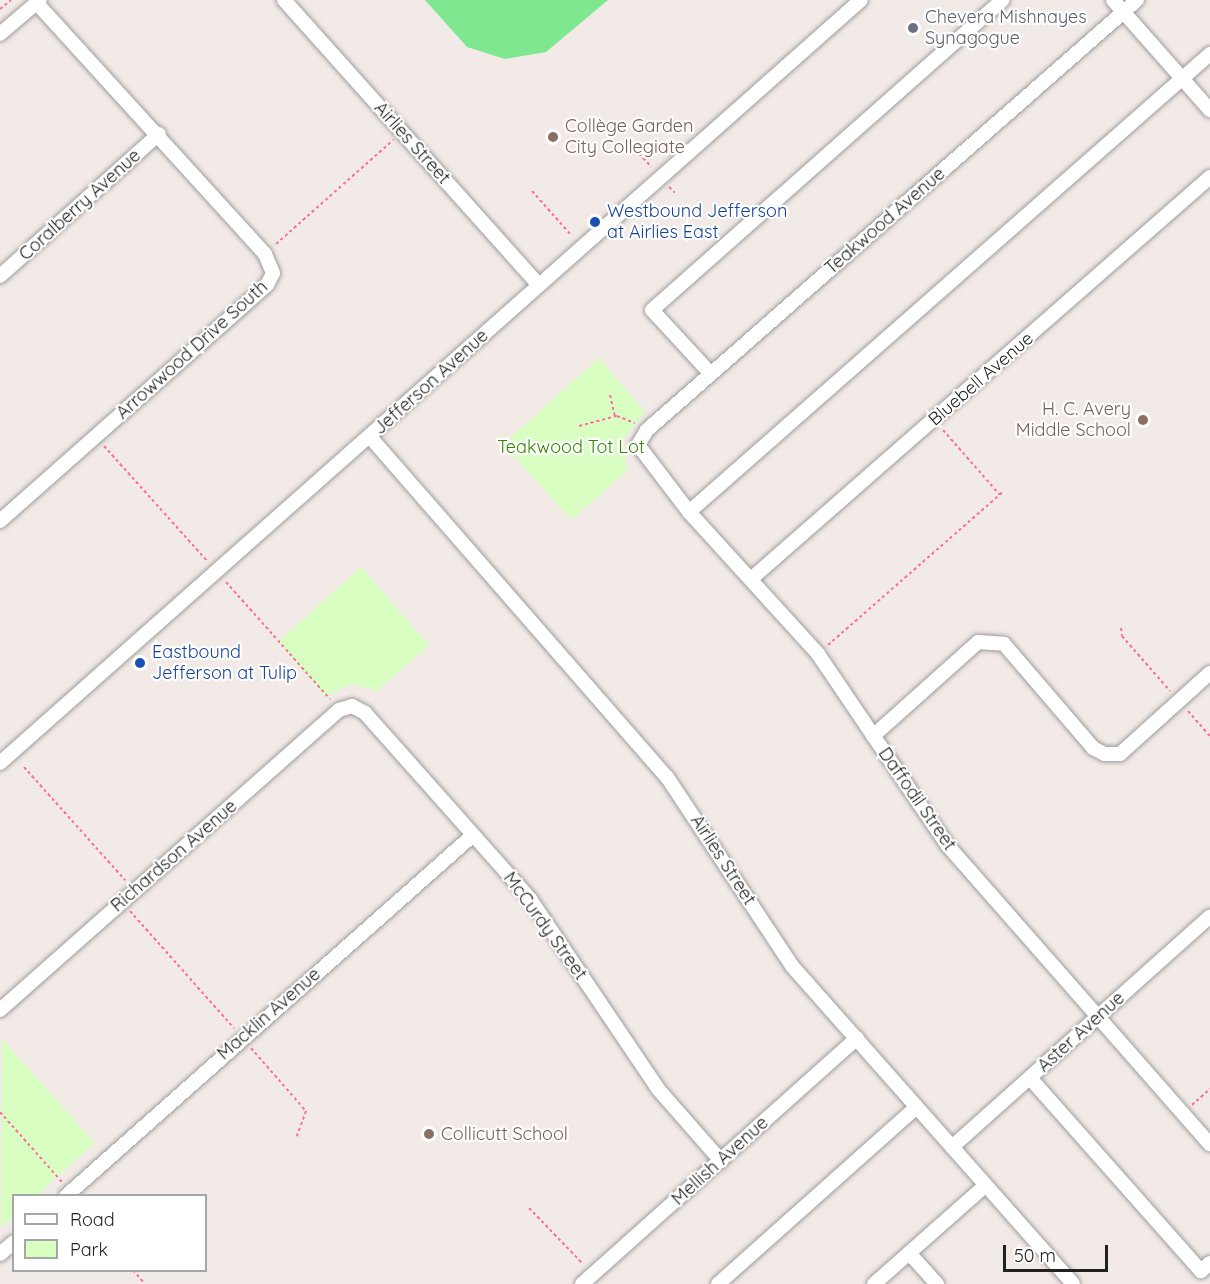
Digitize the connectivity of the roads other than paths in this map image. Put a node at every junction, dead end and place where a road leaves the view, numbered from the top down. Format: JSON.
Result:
{"nodes":[{"id":1,"x":284,"y":0,"type":"edge"},
{"id":2,"x":861,"y":0,"type":"edge"},
{"id":3,"x":1003,"y":0,"type":"edge"},
{"id":4,"x":1113,"y":0,"type":"edge"},
{"id":5,"x":1137,"y":0,"type":"edge"},
{"id":6,"x":38,"y":2,"type":"edge"},
{"id":7,"x":1123,"y":12,"type":"junction"},
{"id":8,"x":0,"y":34,"type":"edge"},
{"id":9,"x":1210,"y":54,"type":"edge"},
{"id":10,"x":1183,"y":79,"type":"junction"},
{"id":11,"x":1210,"y":110,"type":"edge"},
{"id":12,"x":159,"y":134,"type":"junction"},
{"id":13,"x":1210,"y":177,"type":"edge"},
{"id":14,"x":0,"y":276,"type":"edge"},
{"id":15,"x":539,"y":285,"type":"junction"},
{"id":16,"x":711,"y":374,"type":"junction"},
{"id":17,"x":370,"y":436,"type":"junction"},
{"id":18,"x":638,"y":445,"type":"joint"},
{"id":19,"x":689,"y":512,"type":"junction"},
{"id":20,"x":0,"y":521,"type":"edge"},
{"id":21,"x":751,"y":579,"type":"junction"},
{"id":22,"x":1210,"y":673,"type":"edge"},
{"id":23,"x":351,"y":706,"type":"joint"},
{"id":24,"x":873,"y":736,"type":"junction"},
{"id":25,"x":1,"y":759,"type":"edge"},
{"id":26,"x":473,"y":835,"type":"junction"},
{"id":27,"x":1210,"y":916,"type":"edge"},
{"id":28,"x":0,"y":1010,"type":"edge"},
{"id":29,"x":1098,"y":1016,"type":"junction"},
{"id":30,"x":857,"y":1038,"type":"junction"},
{"id":31,"x":1030,"y":1078,"type":"junction"},
{"id":32,"x":917,"y":1107,"type":"junction"},
{"id":33,"x":1210,"y":1144,"type":"edge"},
{"id":34,"x":952,"y":1147,"type":"junction"},
{"id":35,"x":721,"y":1161,"type":"junction"},
{"id":36,"x":986,"y":1185,"type":"junction"},
{"id":37,"x":68,"y":1194,"type":"edge"},
{"id":38,"x":12,"y":1244,"type":"edge"},
{"id":39,"x":909,"y":1253,"type":"junction"},
{"id":40,"x":0,"y":1254,"type":"edge"},
{"id":41,"x":1205,"y":1267,"type":"edge"},
{"id":42,"x":582,"y":1284,"type":"edge"},
{"id":43,"x":718,"y":1284,"type":"edge"},
{"id":44,"x":874,"y":1284,"type":"edge"},
{"id":45,"x":937,"y":1284,"type":"edge"},
{"id":46,"x":1073,"y":1284,"type":"edge"}],
"edges":[{"from":1,"to":15,"type":"street","name":"Airlies Street"},
{"from":2,"to":15,"type":"street","name":"Jefferson Avenue"},
{"from":3,"to":16,"type":"street"},
{"from":4,"to":7,"type":"street"},
{"from":5,"to":7,"type":"street","name":"Teakwood Avenue"},
{"from":6,"to":8,"type":"street"},
{"from":6,"to":12,"type":"street","name":"Arrowwood Drive South"},
{"from":7,"to":10,"type":"street"},
{"from":7,"to":16,"type":"street","name":"Teakwood Avenue"},
{"from":9,"to":10,"type":"street"},
{"from":10,"to":11,"type":"street"},
{"from":10,"to":19,"type":"street"},
{"from":12,"to":14,"type":"street","name":"Coralberry Avenue"},
{"from":12,"to":20,"type":"street","name":"Arrowwood Drive South"},
{"from":13,"to":21,"type":"street","name":"Bluebell Avenue"},
{"from":15,"to":17,"type":"street","name":"Jefferson Avenue"},
{"from":16,"to":18,"type":"street","name":"Teakwood Avenue"},
{"from":17,"to":25,"type":"street","name":"Jefferson Avenue"},
{"from":17,"to":30,"type":"street","name":"Airlies Street"},
{"from":18,"to":19,"type":"street","name":"Daffodil Street"},
{"from":19,"to":21,"type":"street","name":"Daffodil Street"},
{"from":21,"to":24,"type":"street","name":"Daffodil Street"},
{"from":22,"to":24,"type":"street"},
{"from":23,"to":26,"type":"street","name":"McCurdy Street"},
{"from":23,"to":28,"type":"street","name":"Richardson Avenue"},
{"from":24,"to":29,"type":"street","name":"Daffodil Street"},
{"from":26,"to":35,"type":"street","name":"McCurdy Street"},
{"from":26,"to":37,"type":"street","name":"Macklin Avenue"},
{"from":27,"to":29,"type":"street","name":"Aster Avenue"},
{"from":29,"to":31,"type":"street","name":"Aster Avenue"},
{"from":29,"to":33,"type":"street","name":"Daffodil Street"},
{"from":30,"to":32,"type":"street","name":"Airlies Street"},
{"from":30,"to":35,"type":"street","name":"Mellish Avenue"},
{"from":31,"to":34,"type":"street","name":"Aster Avenue"},
{"from":31,"to":41,"type":"street"},
{"from":32,"to":34,"type":"street","name":"Airlies Street"},
{"from":32,"to":43,"type":"street"},
{"from":34,"to":36,"type":"street","name":"Airlies Street"},
{"from":35,"to":42,"type":"street","name":"Mellish Avenue"},
{"from":36,"to":39,"type":"street"},
{"from":36,"to":46,"type":"street","name":"Airlies Street"},
{"from":38,"to":40,"type":"street"},
{"from":39,"to":44,"type":"street"},
{"from":39,"to":45,"type":"street"}]}
